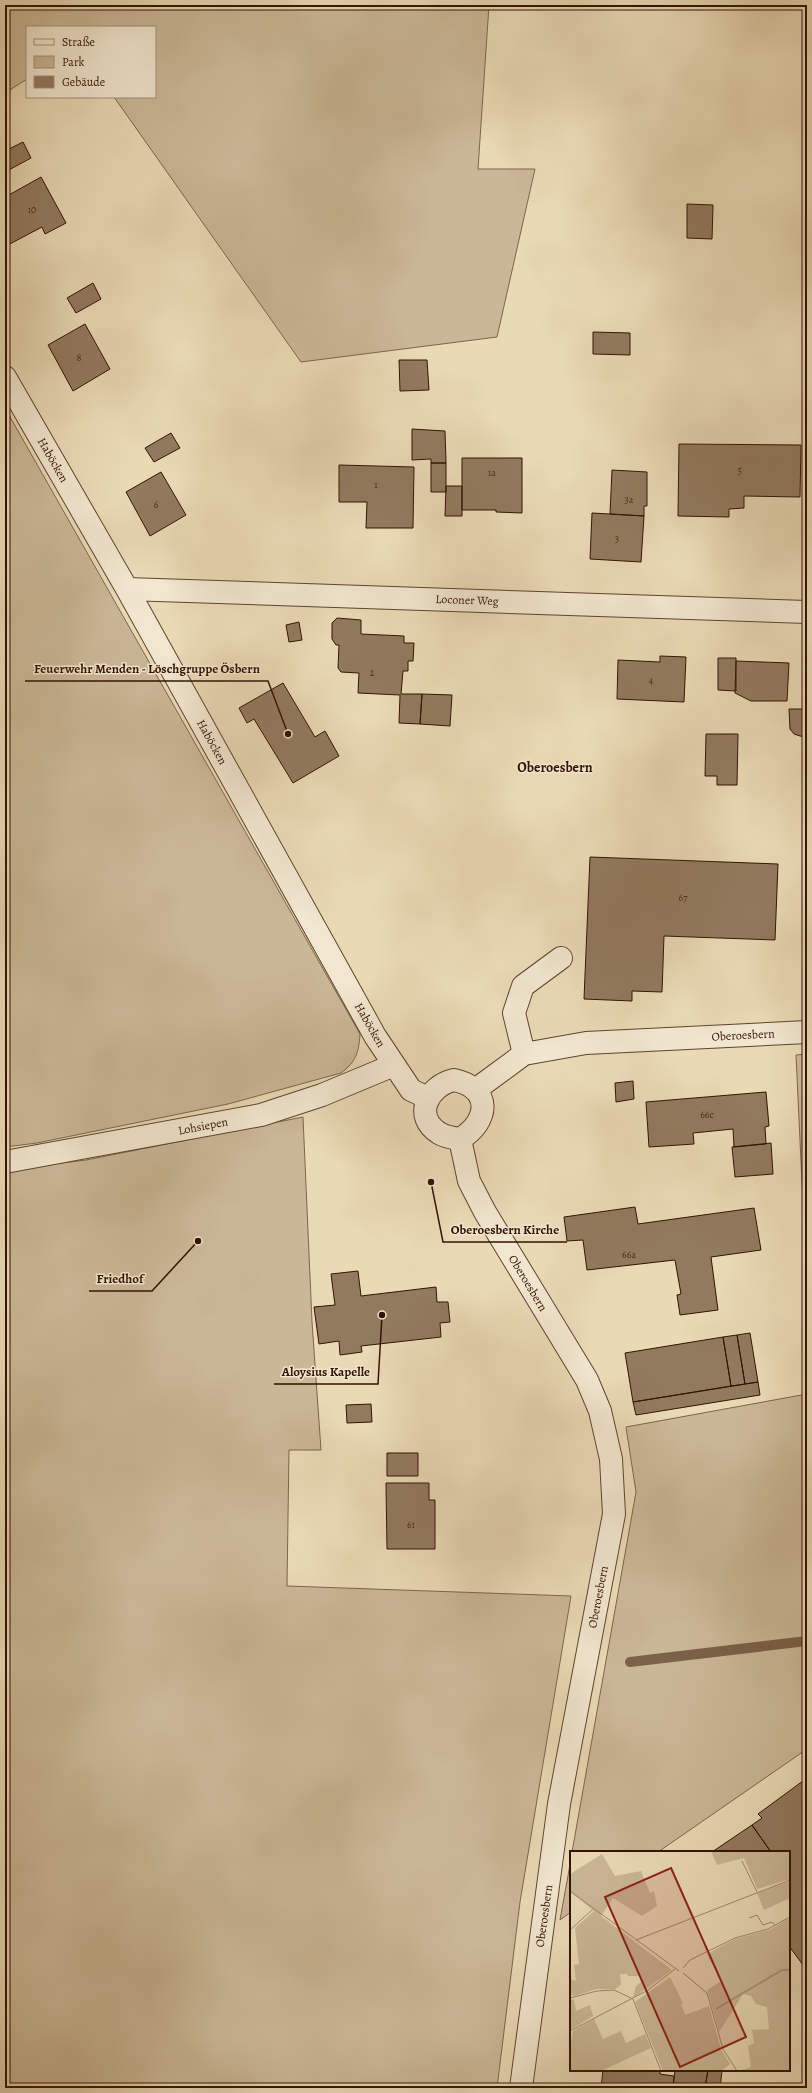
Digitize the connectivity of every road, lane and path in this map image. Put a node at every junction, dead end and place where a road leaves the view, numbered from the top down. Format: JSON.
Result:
{"nodes":[{"id":1,"x":5,"y":377,"type":"edge"},
{"id":2,"x":127,"y":588,"type":"junction"},
{"id":3,"x":807,"y":612,"type":"edge"},
{"id":4,"x":561,"y":958,"type":"dead end"},
{"id":5,"x":807,"y":1032,"type":"edge"},
{"id":6,"x":524,"y":1054,"type":"junction"},
{"id":7,"x":394,"y":1065,"type":"junction"},
{"id":8,"x":475,"y":1090,"type":"junction"},
{"id":9,"x":428,"y":1098,"type":"junction"},
{"id":10,"x":460,"y":1138,"type":"junction"},
{"id":11,"x":5,"y":1162,"type":"edge"},
{"id":12,"x":521,"y":2088,"type":"edge"}],
"edges":[{"from":1,"to":2,"type":"street","name":"Haböcken"},
{"from":2,"to":3,"type":"street","name":"Loconer Weg"},
{"from":2,"to":7,"type":"street","name":"Haböcken"},
{"from":4,"to":6,"type":"street"},
{"from":5,"to":6,"type":"street","name":"Oberoesbern"},
{"from":6,"to":8,"type":"street","name":"Oberoesbern"},
{"from":7,"to":9,"type":"street","name":"Haböcken"},
{"from":7,"to":11,"type":"street","name":"Lohsiepen"},
{"from":8,"to":9,"type":"street"},
{"from":8,"to":10,"type":"street"},
{"from":9,"to":10,"type":"street"},
{"from":10,"to":12,"type":"street","name":"Oberoesbern"}]}
